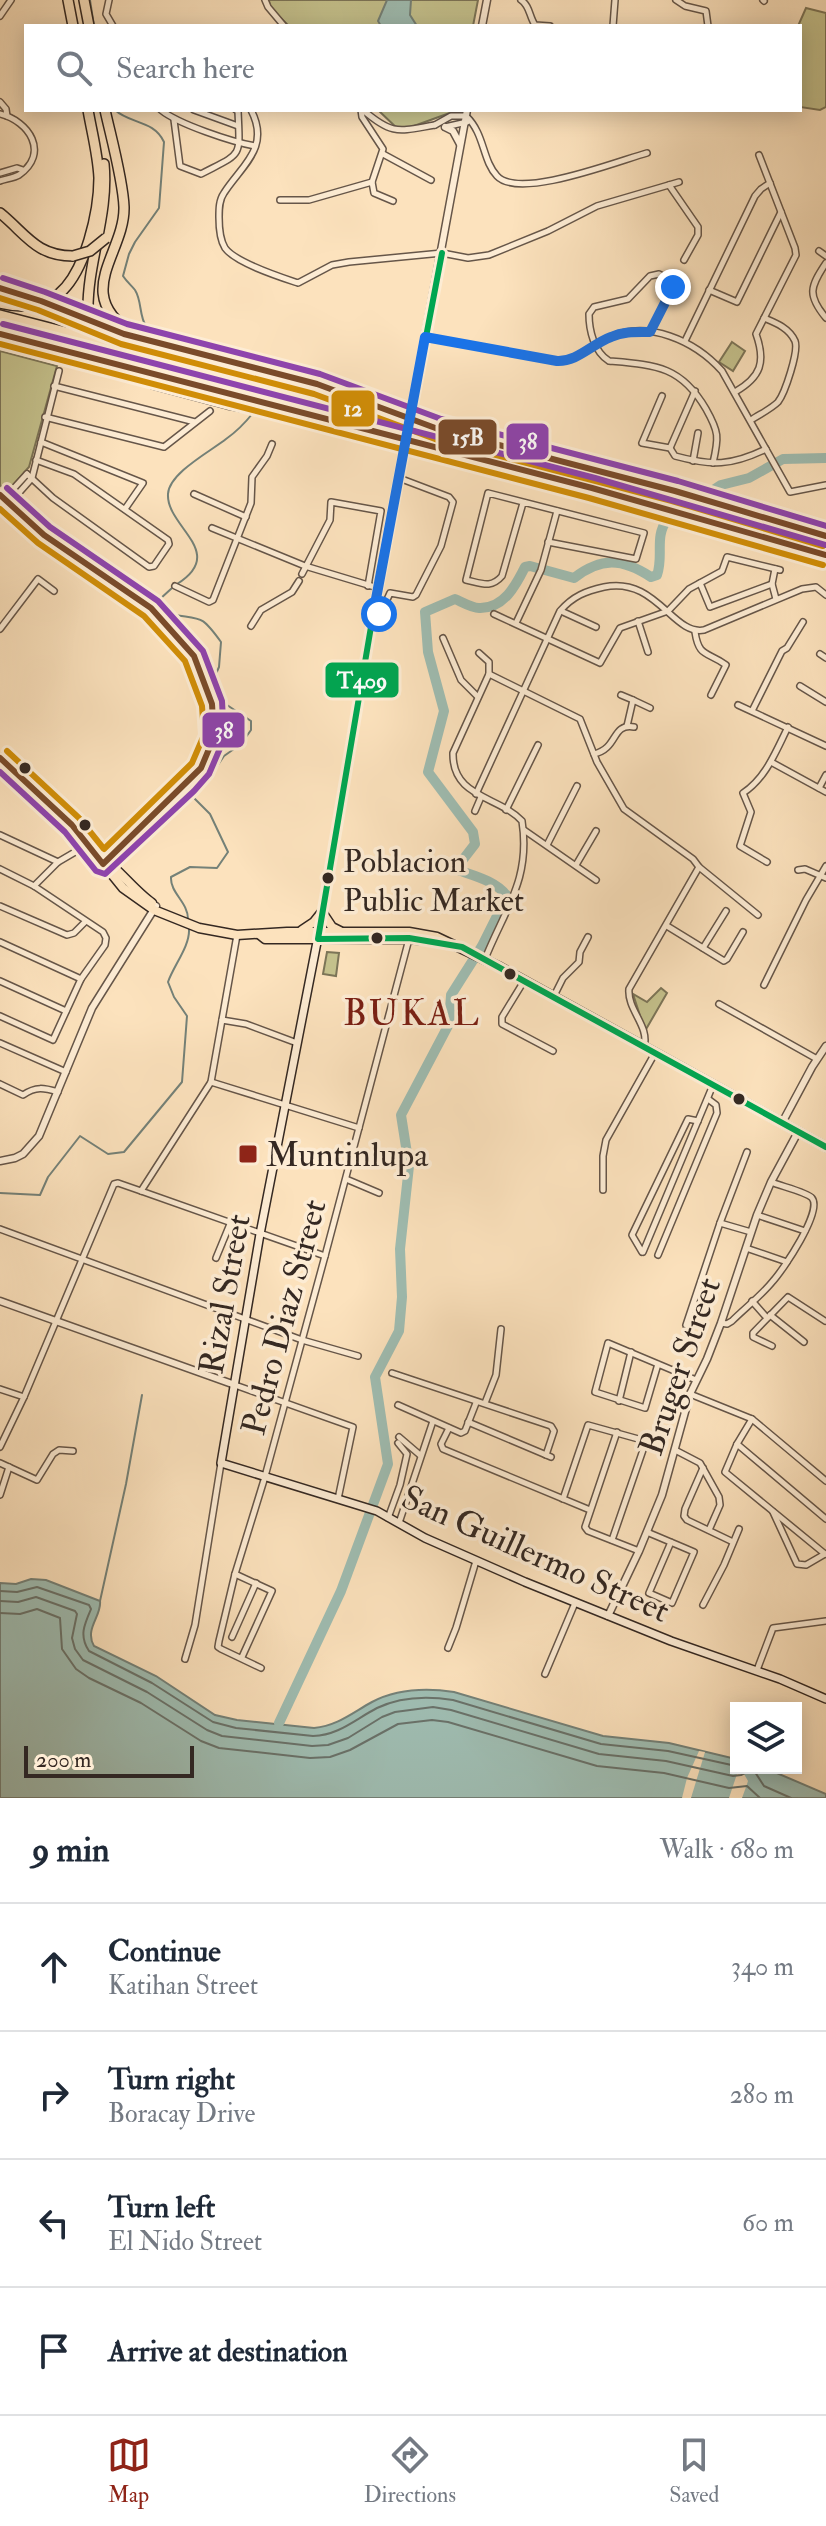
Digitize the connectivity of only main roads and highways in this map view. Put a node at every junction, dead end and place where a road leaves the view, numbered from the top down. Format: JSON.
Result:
{"nodes":[{"id":1,"x":68,"y":0,"type":"edge"},
{"id":2,"x":84,"y":0,"type":"edge"},
{"id":3,"x":73,"y":24,"type":"edge"},
{"id":4,"x":89,"y":24,"type":"edge"},
{"id":5,"x":90,"y":112,"type":"edge"},
{"id":6,"x":90,"y":112,"type":"edge"},
{"id":7,"x":105,"y":112,"type":"edge"},
{"id":8,"x":123,"y":199,"type":"junction"},
{"id":9,"x":0,"y":213,"type":"edge"},
{"id":10,"x":0,"y":288,"type":"edge"},
{"id":11,"x":0,"y":303,"type":"edge"},
{"id":12,"x":88,"y":312,"type":"tunnel mouth"},
{"id":13,"x":0,"y":315,"type":"edge"},
{"id":14,"x":0,"y":334,"type":"edge"},
{"id":15,"x":144,"y":340,"type":"junction"},
{"id":16,"x":153,"y":384,"type":"tunnel mouth"},
{"id":17,"x":344,"y":424,"type":"junction"},
{"id":18,"x":438,"y":429,"type":"junction"},
{"id":19,"x":3,"y":502,"type":"edge"},
{"id":20,"x":826,"y":535,"type":"edge"},
{"id":21,"x":826,"y":555,"type":"edge"},
{"id":22,"x":0,"y":758,"type":"edge"},
{"id":23,"x":103,"y":860,"type":"junction"},
{"id":24,"x":298,"y":932,"type":"junction"},
{"id":25,"x":341,"y":932,"type":"junction"},
{"id":26,"x":260,"y":935,"type":"junction"},
{"id":27,"x":319,"y":935,"type":"junction"},
{"id":28,"x":446,"y":942,"type":"junction"},
{"id":29,"x":826,"y":1147,"type":"edge"},
{"id":30,"x":221,"y":1463,"type":"joint"},
{"id":31,"x":826,"y":1699,"type":"edge"}],
"edges":[{"from":1,"to":3,"type":"highway"},
{"from":2,"to":4,"type":"highway"},
{"from":5,"to":11,"type":"highway"},
{"from":6,"to":12,"type":"highway"},
{"from":7,"to":8,"type":"highway"},
{"from":8,"to":9,"type":"highway","bridge":true},
{"from":8,"to":15,"type":"highway"},
{"from":10,"to":15,"type":"highway"},
{"from":13,"to":18,"type":"highway"},
{"from":14,"to":17,"type":"highway"},
{"from":15,"to":18,"type":"highway"},
{"from":16,"to":17,"type":"highway"},
{"from":17,"to":21,"type":"highway"},
{"from":18,"to":20,"type":"highway"},
{"from":19,"to":23,"type":"main road"},
{"from":22,"to":23,"type":"highway"},
{"from":23,"to":26,"type":"highway"},
{"from":24,"to":25,"type":"highway"},
{"from":24,"to":26,"type":"highway"},
{"from":24,"to":27,"type":"highway"},
{"from":25,"to":27,"type":"highway"},
{"from":25,"to":28,"type":"highway"},
{"from":26,"to":27,"type":"highway"},
{"from":27,"to":28,"type":"highway"},
{"from":27,"to":30,"type":"main road","name":"Rizal Street"},
{"from":28,"to":29,"type":"highway"},
{"from":30,"to":31,"type":"main road","name":"San Guillermo Street"}]}
